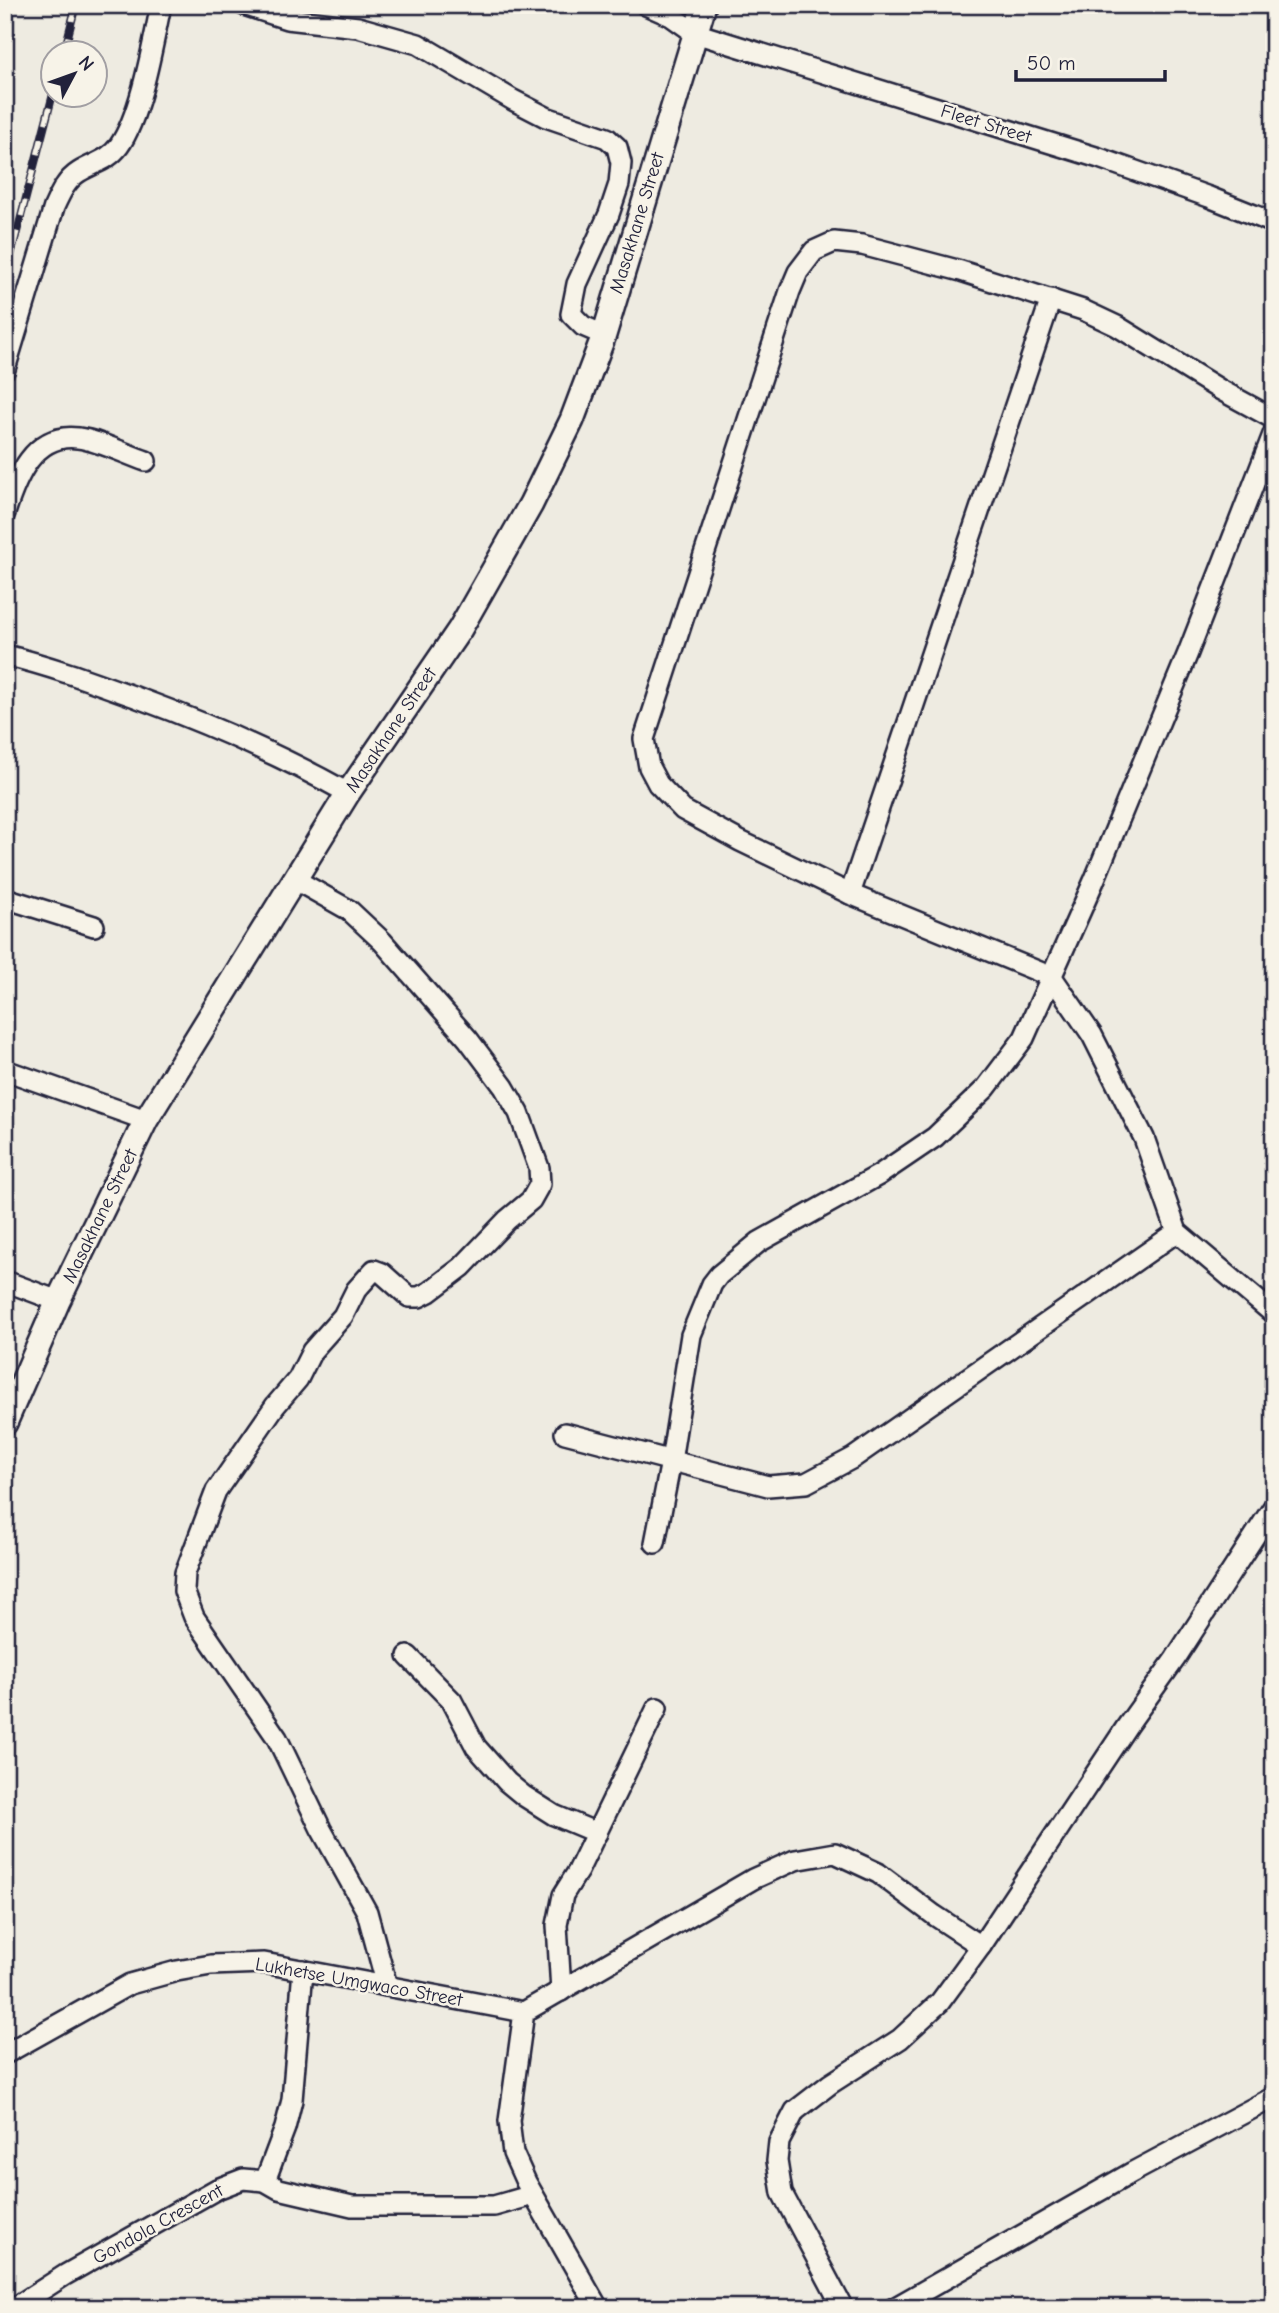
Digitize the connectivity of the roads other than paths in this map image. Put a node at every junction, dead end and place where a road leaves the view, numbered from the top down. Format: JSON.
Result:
{"nodes":[{"id":1,"x":161,"y":5,"type":"edge"},
{"id":2,"x":244,"y":5,"type":"edge"},
{"id":3,"x":646,"y":5,"type":"edge"},
{"id":4,"x":704,"y":5,"type":"edge"},
{"id":5,"x":695,"y":33,"type":"junction"},
{"id":6,"x":1274,"y":223,"type":"edge"},
{"id":7,"x":1051,"y":299,"type":"junction"},
{"id":8,"x":604,"y":335,"type":"junction"},
{"id":9,"x":5,"y":369,"type":"edge"},
{"id":10,"x":1274,"y":419,"type":"edge"},
{"id":11,"x":1274,"y":432,"type":"edge"},
{"id":12,"x":146,"y":461,"type":"dead end"},
{"id":13,"x":5,"y":513,"type":"edge"},
{"id":14,"x":5,"y":655,"type":"edge"},
{"id":15,"x":348,"y":793,"type":"junction"},
{"id":16,"x":294,"y":879,"type":"junction"},
{"id":17,"x":850,"y":894,"type":"junction"},
{"id":18,"x":5,"y":898,"type":"edge"},
{"id":19,"x":94,"y":926,"type":"dead end"},
{"id":20,"x":1052,"y":977,"type":"junction"},
{"id":21,"x":5,"y":1069,"type":"edge"},
{"id":22,"x":146,"y":1120,"type":"junction"},
{"id":23,"x":1177,"y":1232,"type":"junction"},
{"id":24,"x":5,"y":1281,"type":"edge"},
{"id":25,"x":58,"y":1301,"type":"junction"},
{"id":26,"x":1274,"y":1314,"type":"edge"},
{"id":27,"x":5,"y":1423,"type":"edge"},
{"id":28,"x":565,"y":1433,"type":"dead end"},
{"id":29,"x":671,"y":1461,"type":"junction"},
{"id":30,"x":1274,"y":1506,"type":"edge"},
{"id":31,"x":655,"y":1544,"type":"dead end"},
{"id":32,"x":408,"y":1656,"type":"dead end"},
{"id":33,"x":657,"y":1708,"type":"dead end"},
{"id":34,"x":597,"y":1833,"type":"junction"},
{"id":35,"x":981,"y":1946,"type":"junction"},
{"id":36,"x":303,"y":1970,"type":"junction"},
{"id":37,"x":387,"y":1986,"type":"junction"},
{"id":38,"x":561,"y":1991,"type":"junction"},
{"id":39,"x":523,"y":2012,"type":"junction"},
{"id":40,"x":5,"y":2054,"type":"edge"},
{"id":41,"x":1274,"y":2098,"type":"edge"},
{"id":42,"x":265,"y":2181,"type":"junction"},
{"id":43,"x":533,"y":2195,"type":"junction"},
{"id":44,"x":838,"y":2306,"type":"edge"},
{"id":45,"x":15,"y":2308,"type":"edge"},
{"id":46,"x":598,"y":2308,"type":"edge"},
{"id":47,"x":894,"y":2308,"type":"edge"}],
"edges":[{"from":1,"to":9,"type":"street"},
{"from":2,"to":8,"type":"street"},
{"from":3,"to":5,"type":"street","name":"Fleet Street"},
{"from":4,"to":5,"type":"street","name":"Masakhane Street"},
{"from":5,"to":6,"type":"street","name":"Fleet Street"},
{"from":5,"to":8,"type":"street","name":"Masakhane Street"},
{"from":7,"to":10,"type":"street"},
{"from":7,"to":17,"type":"street"},
{"from":7,"to":17,"type":"street"},
{"from":8,"to":15,"type":"street","name":"Masakhane Street"},
{"from":11,"to":20,"type":"street"},
{"from":12,"to":13,"type":"street"},
{"from":14,"to":15,"type":"street"},
{"from":15,"to":16,"type":"street","name":"Masakhane Street"},
{"from":16,"to":22,"type":"street","name":"Masakhane Street"},
{"from":16,"to":37,"type":"street"},
{"from":17,"to":20,"type":"street"},
{"from":18,"to":19,"type":"street"},
{"from":20,"to":23,"type":"street"},
{"from":20,"to":29,"type":"street"},
{"from":21,"to":22,"type":"street"},
{"from":22,"to":25,"type":"street","name":"Masakhane Street"},
{"from":23,"to":26,"type":"street"},
{"from":23,"to":29,"type":"street"},
{"from":24,"to":25,"type":"street"},
{"from":25,"to":27,"type":"street","name":"Masakhane Street"},
{"from":28,"to":29,"type":"street"},
{"from":29,"to":31,"type":"street"},
{"from":30,"to":35,"type":"street"},
{"from":32,"to":34,"type":"street"},
{"from":33,"to":34,"type":"street"},
{"from":34,"to":38,"type":"street"},
{"from":35,"to":38,"type":"street"},
{"from":35,"to":44,"type":"street"},
{"from":36,"to":37,"type":"street","name":"Lukhetse Umgwaco Street"},
{"from":36,"to":40,"type":"street","name":"Lukhetse Umgwaco Street"},
{"from":36,"to":42,"type":"street"},
{"from":37,"to":39,"type":"street","name":"Lukhetse Umgwaco Street"},
{"from":38,"to":39,"type":"street"},
{"from":39,"to":43,"type":"street"},
{"from":41,"to":47,"type":"street"},
{"from":42,"to":43,"type":"street"},
{"from":42,"to":45,"type":"street","name":"Gondola Crescent"},
{"from":43,"to":46,"type":"street"}]}
